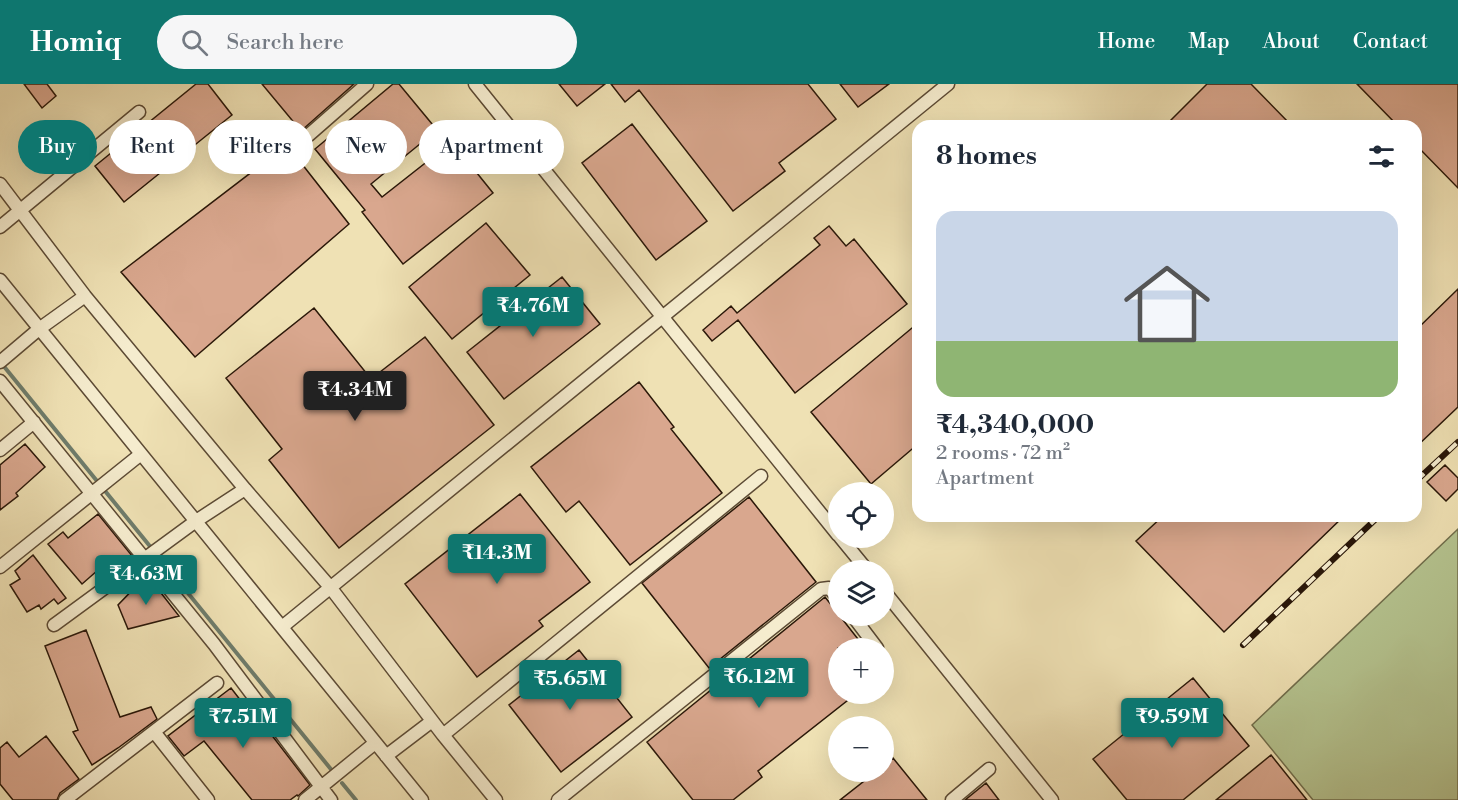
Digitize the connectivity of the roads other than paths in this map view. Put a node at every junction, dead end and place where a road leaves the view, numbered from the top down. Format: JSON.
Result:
{"nodes":[{"id":1,"x":367,"y":84,"type":"edge"},
{"id":2,"x":475,"y":84,"type":"edge"},
{"id":3,"x":948,"y":84,"type":"edge"},
{"id":4,"x":139,"y":112,"type":"dead end"},
{"id":5,"x":313,"y":131,"type":"edge"},
{"id":6,"x":0,"y":184,"type":"edge"},
{"id":7,"x":20,"y":210,"type":"junction"},
{"id":8,"x":0,"y":227,"type":"edge"},
{"id":9,"x":0,"y":280,"type":"edge"},
{"id":10,"x":85,"y":296,"type":"junction"},
{"id":11,"x":664,"y":317,"type":"junction"},
{"id":12,"x":39,"y":329,"type":"junction"},
{"id":13,"x":3,"y":360,"type":"edge"},
{"id":14,"x":0,"y":381,"type":"edge"},
{"id":15,"x":34,"y":422,"type":"junction"},
{"id":16,"x":0,"y":450,"type":"edge"},
{"id":17,"x":141,"y":454,"type":"junction"},
{"id":18,"x":761,"y":476,"type":"dead end"},
{"id":19,"x":99,"y":488,"type":"junction"},
{"id":20,"x":245,"y":489,"type":"junction"},
{"id":21,"x":196,"y":521,"type":"junction"},
{"id":22,"x":828,"y":522,"type":"edge"},
{"id":23,"x":849,"y":548,"type":"edge"},
{"id":24,"x":152,"y":554,"type":"junction"},
{"id":25,"x":859,"y":560,"type":"edge"},
{"id":26,"x":0,"y":567,"type":"edge"},
{"id":27,"x":330,"y":587,"type":"junction"},
{"id":28,"x":828,"y":588,"type":"edge"},
{"id":29,"x":894,"y":603,"type":"edge"},
{"id":30,"x":54,"y":625,"type":"dead end"},
{"id":31,"x":861,"y":626,"type":"edge"},
{"id":32,"x":282,"y":627,"type":"junction"},
{"id":33,"x":870,"y":638,"type":"edge"},
{"id":34,"x":217,"y":683,"type":"dead end"},
{"id":35,"x":432,"y":721,"type":"junction"},
{"id":36,"x":154,"y":733,"type":"junction"},
{"id":37,"x":443,"y":735,"type":"junction"},
{"id":38,"x":375,"y":743,"type":"junction"},
{"id":39,"x":387,"y":756,"type":"junction"},
{"id":40,"x":989,"y":769,"type":"dead end"},
{"id":41,"x":320,"y":786,"type":"junction"},
{"id":42,"x":564,"y":798,"type":"edge"},
{"id":43,"x":65,"y":800,"type":"edge"},
{"id":44,"x":208,"y":800,"type":"edge"},
{"id":45,"x":305,"y":800,"type":"edge"},
{"id":46,"x":331,"y":800,"type":"edge"},
{"id":47,"x":422,"y":800,"type":"edge"},
{"id":48,"x":496,"y":800,"type":"edge"},
{"id":49,"x":952,"y":800,"type":"edge"},
{"id":50,"x":1052,"y":800,"type":"edge"}],
"edges":[{"from":1,"to":5,"type":"street"},
{"from":2,"to":11,"type":"street"},
{"from":3,"to":11,"type":"street"},
{"from":4,"to":7,"type":"street"},
{"from":6,"to":7,"type":"street"},
{"from":7,"to":8,"type":"street"},
{"from":7,"to":10,"type":"street"},
{"from":9,"to":12,"type":"street"},
{"from":10,"to":12,"type":"street"},
{"from":10,"to":20,"type":"street"},
{"from":11,"to":22,"type":"street"},
{"from":11,"to":27,"type":"street"},
{"from":12,"to":13,"type":"street"},
{"from":12,"to":17,"type":"street"},
{"from":14,"to":15,"type":"street"},
{"from":15,"to":16,"type":"street"},
{"from":15,"to":19,"type":"street"},
{"from":17,"to":19,"type":"street"},
{"from":17,"to":21,"type":"street"},
{"from":18,"to":37,"type":"street"},
{"from":19,"to":24,"type":"street"},
{"from":19,"to":26,"type":"street"},
{"from":20,"to":21,"type":"street"},
{"from":20,"to":27,"type":"street"},
{"from":21,"to":24,"type":"street"},
{"from":21,"to":32,"type":"street"},
{"from":23,"to":25,"type":"street"},
{"from":24,"to":30,"type":"street"},
{"from":24,"to":41,"type":"street"},
{"from":27,"to":32,"type":"street"},
{"from":27,"to":35,"type":"street"},
{"from":28,"to":42,"type":"street"},
{"from":29,"to":50,"type":"street"},
{"from":31,"to":33,"type":"street"},
{"from":32,"to":38,"type":"street"},
{"from":34,"to":36,"type":"street"},
{"from":35,"to":37,"type":"street"},
{"from":35,"to":39,"type":"street"},
{"from":36,"to":43,"type":"street"},
{"from":36,"to":44,"type":"street"},
{"from":37,"to":48,"type":"street"},
{"from":38,"to":39,"type":"street"},
{"from":38,"to":41,"type":"street"},
{"from":39,"to":47,"type":"street"},
{"from":40,"to":49,"type":"street"},
{"from":41,"to":45,"type":"street"},
{"from":41,"to":46,"type":"street"}]}
